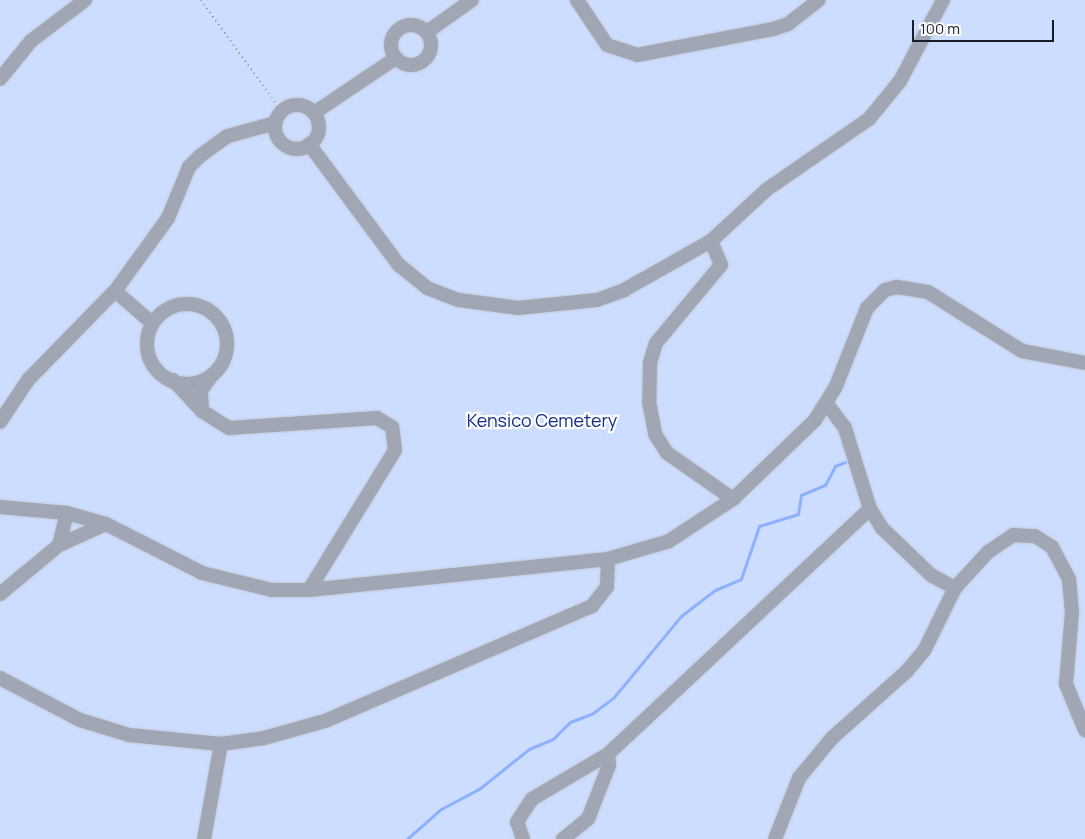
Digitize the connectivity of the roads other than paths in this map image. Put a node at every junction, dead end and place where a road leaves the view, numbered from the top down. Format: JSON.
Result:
{"nodes":[{"id":1,"x":84,"y":0,"type":"edge"},
{"id":2,"x":472,"y":0,"type":"edge"},
{"id":3,"x":578,"y":0,"type":"edge"},
{"id":4,"x":819,"y":0,"type":"edge"},
{"id":5,"x":944,"y":0,"type":"edge"},
{"id":6,"x":427,"y":32,"type":"junction"},
{"id":7,"x":396,"y":58,"type":"junction"},
{"id":8,"x":0,"y":79,"type":"edge"},
{"id":9,"x":314,"y":113,"type":"junction"},
{"id":10,"x":278,"y":117,"type":"junction"},
{"id":11,"x":309,"y":144,"type":"junction"},
{"id":12,"x":711,"y":240,"type":"junction"},
{"id":13,"x":115,"y":291,"type":"junction"},
{"id":14,"x":152,"y":323,"type":"junction"},
{"id":15,"x":1085,"y":363,"type":"edge"},
{"id":16,"x":210,"y":378,"type":"junction"},
{"id":17,"x":173,"y":380,"type":"junction"},
{"id":18,"x":826,"y":404,"type":"junction"},
{"id":19,"x":202,"y":411,"type":"junction"},
{"id":20,"x":0,"y":422,"type":"edge"},
{"id":21,"x":734,"y":499,"type":"junction"},
{"id":22,"x":0,"y":507,"type":"edge"},
{"id":23,"x":870,"y":509,"type":"junction"},
{"id":24,"x":67,"y":513,"type":"junction"},
{"id":25,"x":106,"y":524,"type":"junction"},
{"id":26,"x":59,"y":545,"type":"junction"},
{"id":27,"x":608,"y":558,"type":"junction"},
{"id":28,"x":955,"y":588,"type":"junction"},
{"id":29,"x":309,"y":590,"type":"junction"},
{"id":30,"x":0,"y":594,"type":"edge"},
{"id":31,"x":0,"y":678,"type":"edge"},
{"id":32,"x":1085,"y":730,"type":"edge"},
{"id":33,"x":221,"y":744,"type":"junction"},
{"id":34,"x":608,"y":754,"type":"junction"},
{"id":35,"x":204,"y":839,"type":"edge"},
{"id":36,"x":523,"y":839,"type":"edge"},
{"id":37,"x":563,"y":839,"type":"edge"},
{"id":38,"x":775,"y":839,"type":"edge"}],
"edges":[{"from":1,"to":8,"type":"lane"},
{"from":2,"to":6,"type":"lane"},
{"from":3,"to":4,"type":"lane"},
{"from":5,"to":12,"type":"lane"},
{"from":6,"to":7,"type":"lane"},
{"from":6,"to":7,"type":"lane"},
{"from":7,"to":9,"type":"lane"},
{"from":9,"to":10,"type":"lane"},
{"from":9,"to":11,"type":"lane"},
{"from":10,"to":11,"type":"lane"},
{"from":10,"to":13,"type":"lane"},
{"from":11,"to":12,"type":"lane"},
{"from":12,"to":21,"type":"lane"},
{"from":13,"to":14,"type":"lane"},
{"from":13,"to":20,"type":"lane"},
{"from":14,"to":16,"type":"lane"},
{"from":14,"to":17,"type":"lane"},
{"from":15,"to":18,"type":"lane"},
{"from":16,"to":17,"type":"lane"},
{"from":16,"to":19,"type":"lane"},
{"from":17,"to":19,"type":"lane"},
{"from":18,"to":21,"type":"lane"},
{"from":18,"to":23,"type":"lane"},
{"from":19,"to":29,"type":"lane"},
{"from":21,"to":27,"type":"lane"},
{"from":22,"to":24,"type":"lane"},
{"from":23,"to":28,"type":"lane"},
{"from":23,"to":34,"type":"lane"},
{"from":24,"to":25,"type":"lane"},
{"from":24,"to":26,"type":"lane"},
{"from":25,"to":26,"type":"lane"},
{"from":25,"to":29,"type":"lane"},
{"from":26,"to":30,"type":"lane"},
{"from":27,"to":29,"type":"lane"},
{"from":27,"to":33,"type":"lane"},
{"from":28,"to":32,"type":"lane"},
{"from":28,"to":38,"type":"lane"},
{"from":31,"to":33,"type":"lane"},
{"from":33,"to":35,"type":"lane"},
{"from":34,"to":36,"type":"lane"},
{"from":34,"to":37,"type":"lane"}]}
